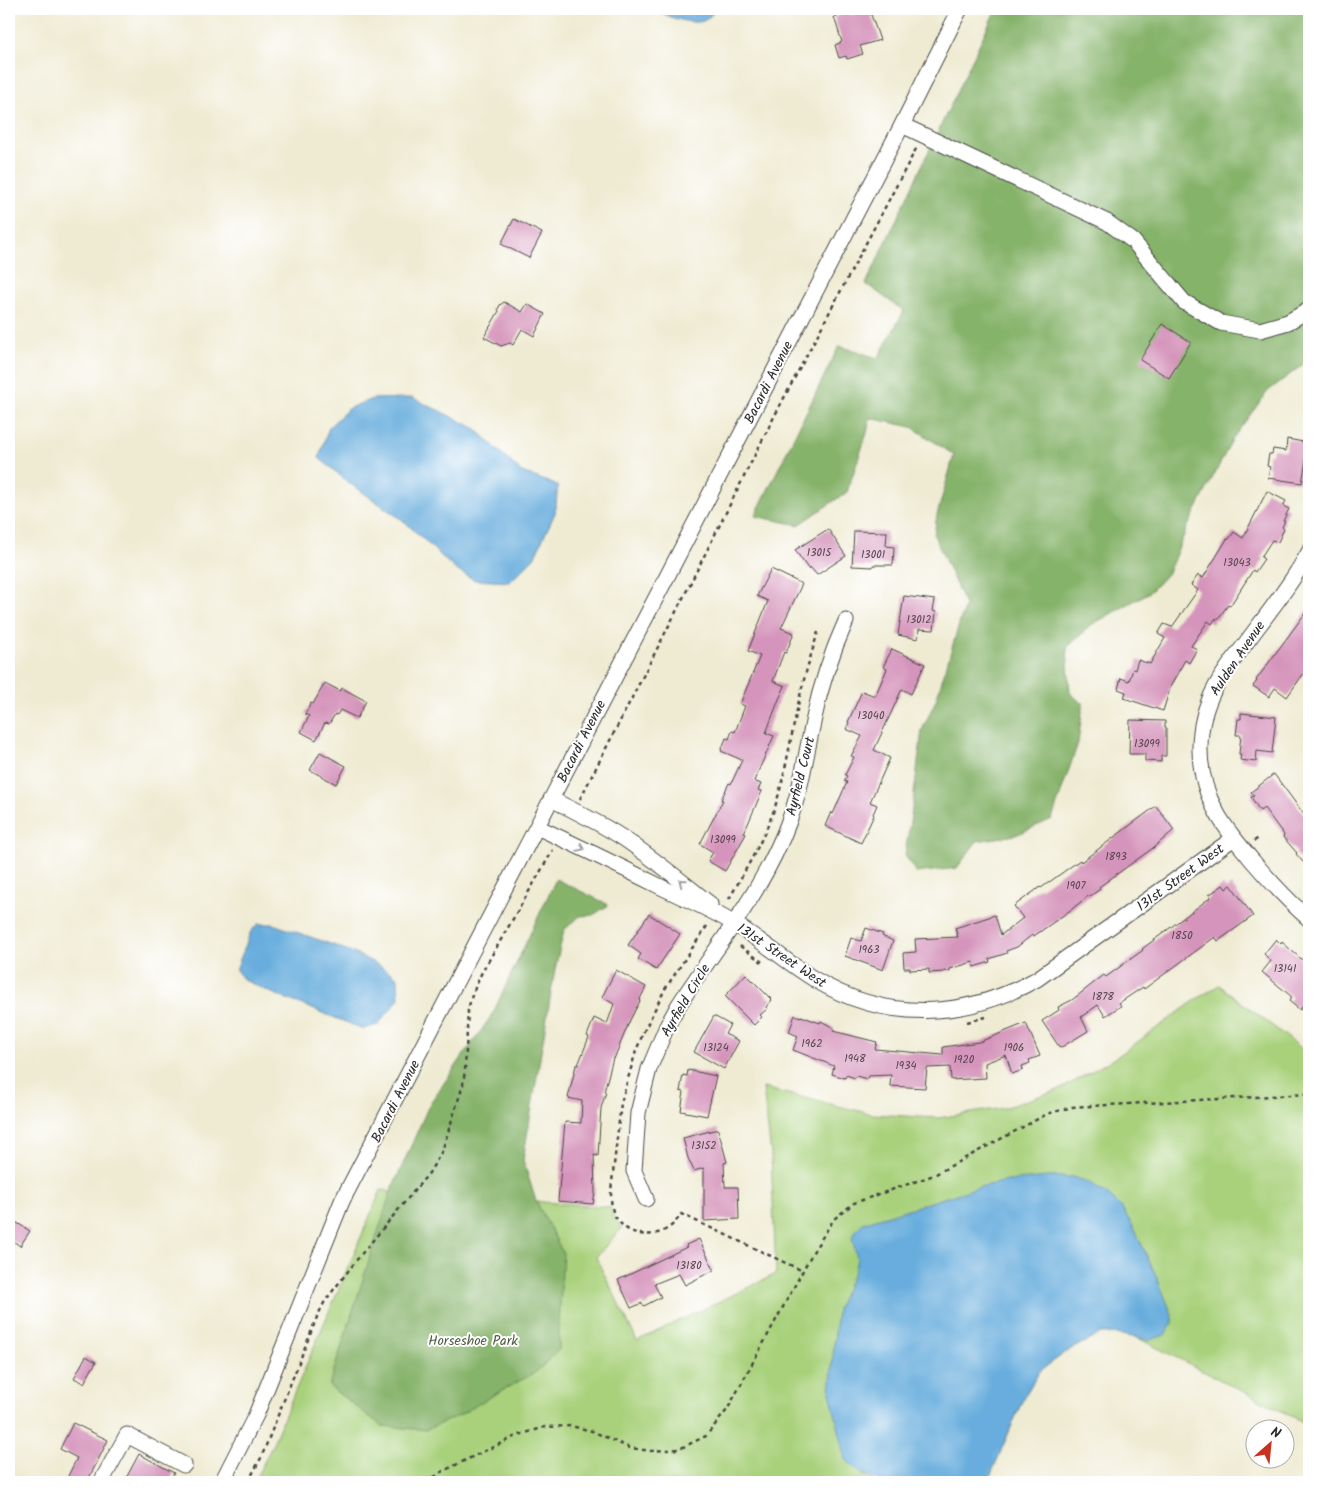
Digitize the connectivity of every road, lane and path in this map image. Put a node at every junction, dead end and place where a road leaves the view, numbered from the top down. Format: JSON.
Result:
{"nodes":[{"id":1,"x":960,"y":9,"type":"edge"},
{"id":2,"x":902,"y":125,"type":"junction"},
{"id":3,"x":923,"y":136,"type":"junction"},
{"id":4,"x":1309,"y":310,"type":"edge"},
{"id":5,"x":1309,"y":552,"type":"edge"},
{"id":6,"x":846,"y":621,"type":"dead end"},
{"id":7,"x":818,"y":632,"type":"dead end"},
{"id":8,"x":551,"y":800,"type":"junction"},
{"id":9,"x":574,"y":810,"type":"junction"},
{"id":10,"x":537,"y":827,"type":"junction"},
{"id":11,"x":560,"y":838,"type":"junction"},
{"id":12,"x":1234,"y":838,"type":"junction"},
{"id":13,"x":1259,"y":838,"type":"dead end"},
{"id":14,"x":1254,"y":840,"type":"dead end"},
{"id":15,"x":729,"y":899,"type":"dead end"},
{"id":16,"x":1309,"y":919,"type":"edge"},
{"id":17,"x":734,"y":924,"type":"junction"},
{"id":18,"x":737,"y":944,"type":"dead end"},
{"id":19,"x":767,"y":966,"type":"dead end"},
{"id":20,"x":992,"y":1015,"type":"dead end"},
{"id":21,"x":961,"y":1023,"type":"dead end"},
{"id":22,"x":1309,"y":1094,"type":"edge"},
{"id":23,"x":646,"y":1199,"type":"dead end"},
{"id":24,"x":680,"y":1214,"type":"dead end"},
{"id":25,"x":803,"y":1271,"type":"junction"},
{"id":26,"x":184,"y":1465,"type":"dead end"},
{"id":27,"x":101,"y":1482,"type":"edge"},
{"id":28,"x":222,"y":1482,"type":"edge"},
{"id":29,"x":248,"y":1482,"type":"edge"},
{"id":30,"x":427,"y":1482,"type":"edge"}],
"edges":[{"from":1,"to":2,"type":"street","name":"Bacardi Avenue"},
{"from":2,"to":3,"type":"street"},
{"from":2,"to":8,"type":"street","name":"Bacardi Avenue"},
{"from":3,"to":4,"type":"street"},
{"from":3,"to":9,"type":"path"},
{"from":5,"to":12,"type":"street","name":"Aulden Avenue"},
{"from":6,"to":17,"type":"street","name":"Ayrfield Court"},
{"from":7,"to":15,"type":"path"},
{"from":8,"to":9,"type":"street"},
{"from":8,"to":10,"type":"street","name":"Bacardi Avenue"},
{"from":17,"to":9,"type":"street","one_way":true},
{"from":10,"to":11,"type":"street","name":"131st Street West"},
{"from":10,"to":28,"type":"street","name":"Bacardi Avenue"},
{"from":11,"to":17,"type":"street","name":"131st Street West","one_way":true},
{"from":11,"to":29,"type":"path"},
{"from":12,"to":16,"type":"street","name":"Aulden Avenue"},
{"from":12,"to":17,"type":"street","name":"131st Street West"},
{"from":13,"to":14,"type":"path"},
{"from":17,"to":23,"type":"street","name":"Ayrfield Circle"},
{"from":18,"to":19,"type":"path"},
{"from":20,"to":21,"type":"path"},
{"from":22,"to":25,"type":"path"},
{"from":24,"to":25,"type":"path"},
{"from":25,"to":30,"type":"path"},
{"from":26,"to":27,"type":"street"}]}
